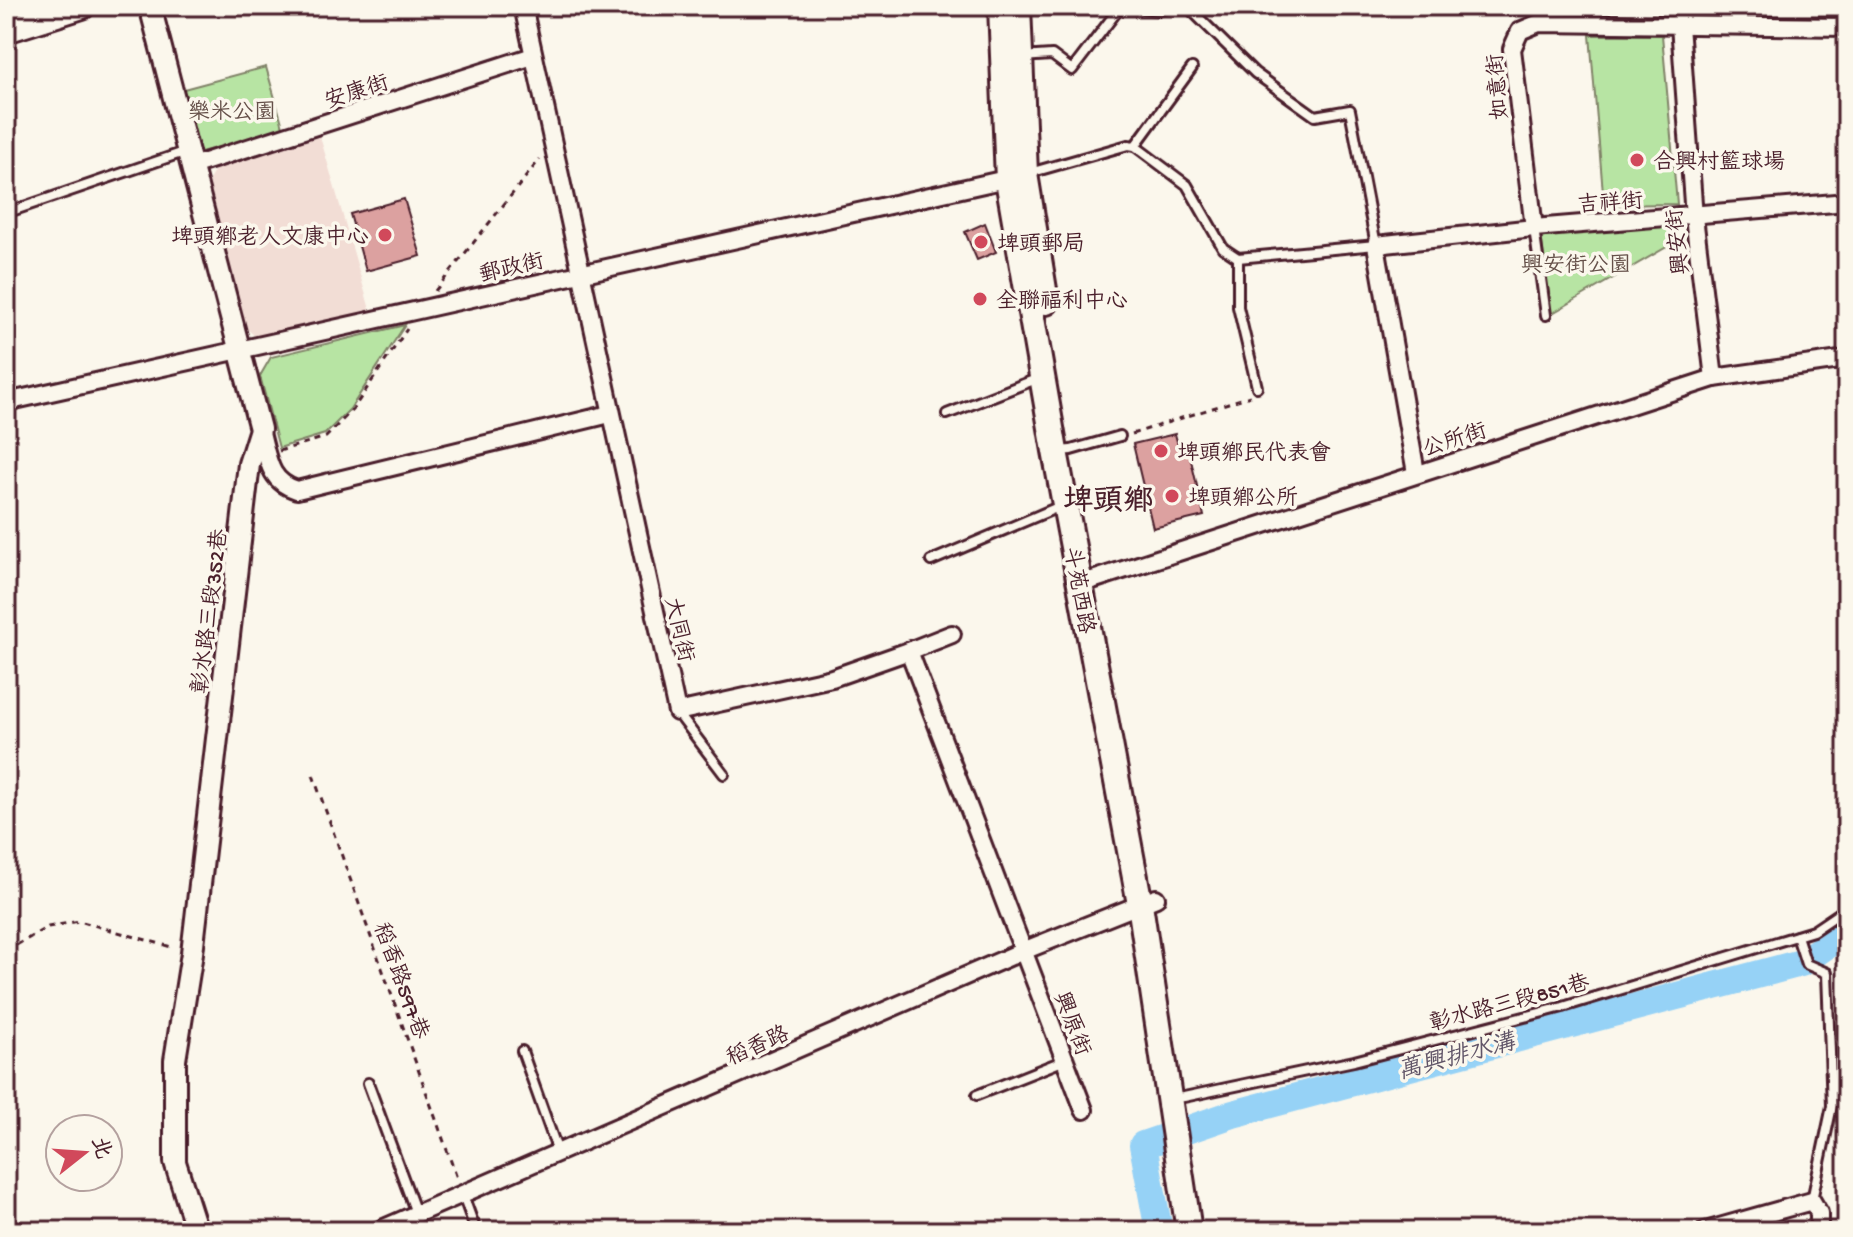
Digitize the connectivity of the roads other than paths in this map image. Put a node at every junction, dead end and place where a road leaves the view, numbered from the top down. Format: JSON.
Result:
{"nodes":[{"id":1,"x":82,"y":6,"type":"edge"},
{"id":2,"x":150,"y":6,"type":"edge"},
{"id":3,"x":523,"y":6,"type":"edge"},
{"id":4,"x":1001,"y":6,"type":"edge"},
{"id":5,"x":1018,"y":6,"type":"edge"},
{"id":6,"x":1176,"y":6,"type":"edge"},
{"id":7,"x":1681,"y":6,"type":"edge"},
{"id":8,"x":1192,"y":8,"type":"edge"},
{"id":9,"x":1680,"y":25,"type":"junction"},
{"id":10,"x":1847,"y":27,"type":"edge"},
{"id":11,"x":6,"y":30,"type":"edge"},
{"id":12,"x":533,"y":56,"type":"junction"},
{"id":13,"x":1020,"y":57,"type":"junction"},
{"id":14,"x":1192,"y":68,"type":"dead end"},
{"id":15,"x":1135,"y":146,"type":"junction"},
{"id":16,"x":190,"y":158,"type":"junction"},
{"id":17,"x":1017,"y":177,"type":"junction"},
{"id":18,"x":1847,"y":202,"type":"edge"},
{"id":19,"x":6,"y":213,"type":"edge"},
{"id":20,"x":1694,"y":217,"type":"junction"},
{"id":21,"x":1534,"y":228,"type":"junction"},
{"id":22,"x":1376,"y":245,"type":"junction"},
{"id":23,"x":1238,"y":258,"type":"junction"},
{"id":24,"x":581,"y":273,"type":"junction"},
{"id":25,"x":1546,"y":315,"type":"dead end"},
{"id":26,"x":238,"y":349,"type":"junction"},
{"id":27,"x":1847,"y":359,"type":"edge"},
{"id":28,"x":1042,"y":377,"type":"junction"},
{"id":29,"x":1714,"y":378,"type":"junction"},
{"id":30,"x":1257,"y":387,"type":"road end"},
{"id":31,"x":6,"y":402,"type":"edge"},
{"id":32,"x":610,"y":414,"type":"junction"},
{"id":33,"x":947,"y":414,"type":"dead end"},
{"id":34,"x":260,"y":429,"type":"junction"},
{"id":35,"x":1120,"y":436,"type":"road end"},
{"id":36,"x":1063,"y":451,"type":"junction"},
{"id":37,"x":1416,"y":473,"type":"junction"},
{"id":38,"x":1066,"y":503,"type":"junction"},
{"id":39,"x":931,"y":561,"type":"dead end"},
{"id":40,"x":1087,"y":582,"type":"junction"},
{"id":41,"x":952,"y":634,"type":"dead end"},
{"id":42,"x":909,"y":651,"type":"junction"},
{"id":43,"x":677,"y":712,"type":"junction"},
{"id":44,"x":724,"y":774,"type":"dead end"},
{"id":45,"x":1148,"y":901,"type":"junction"},
{"id":46,"x":1847,"y":908,"type":"edge"},
{"id":47,"x":1797,"y":936,"type":"junction"},
{"id":48,"x":1023,"y":951,"type":"junction"},
{"id":49,"x":522,"y":1051,"type":"dead end"},
{"id":50,"x":1065,"y":1060,"type":"junction"},
{"id":51,"x":368,"y":1083,"type":"dead end"},
{"id":52,"x":977,"y":1095,"type":"dead end"},
{"id":53,"x":1084,"y":1110,"type":"dead end"},
{"id":54,"x":1179,"y":1110,"type":"junction"},
{"id":55,"x":559,"y":1154,"type":"junction"},
{"id":56,"x":463,"y":1195,"type":"junction"},
{"id":57,"x":1812,"y":1201,"type":"junction"},
{"id":58,"x":417,"y":1215,"type":"junction"},
{"id":59,"x":197,"y":1231,"type":"edge"},
{"id":60,"x":377,"y":1231,"type":"edge"},
{"id":61,"x":476,"y":1231,"type":"edge"},
{"id":62,"x":1189,"y":1231,"type":"edge"},
{"id":63,"x":1205,"y":1231,"type":"edge"},
{"id":64,"x":1705,"y":1231,"type":"edge"},
{"id":65,"x":1819,"y":1231,"type":"edge"}],
"edges":[{"from":1,"to":11,"type":"main road"},
{"from":2,"to":16,"type":"street"},
{"from":3,"to":12,"type":"street","name":"大同街"},
{"from":4,"to":17,"type":"main road","name":"斗苑西路"},
{"from":5,"to":13,"type":"main road","name":"斗苑西路"},
{"from":6,"to":13,"type":"lane"},
{"from":7,"to":9,"type":"street","name":"興安街"},
{"from":8,"to":22,"type":"lane"},
{"from":9,"to":10,"type":"street","name":"如意街"},
{"from":9,"to":20,"type":"street","name":"興安街"},
{"from":9,"to":21,"type":"street","name":"如意街"},
{"from":12,"to":16,"type":"street","name":"安康街"},
{"from":12,"to":24,"type":"street","name":"大同街"},
{"from":13,"to":17,"type":"main road","name":"斗苑西路"},
{"from":14,"to":15,"type":"lane"},
{"from":15,"to":17,"type":"lane"},
{"from":15,"to":23,"type":"lane"},
{"from":16,"to":19,"type":"lane"},
{"from":16,"to":26,"type":"street"},
{"from":17,"to":24,"type":"street","name":"郵政街"},
{"from":17,"to":28,"type":"main road","name":"斗苑西路"},
{"from":17,"to":36,"type":"main road","name":"斗苑西路"},
{"from":18,"to":20,"type":"street","name":"吉祥街"},
{"from":20,"to":21,"type":"street","name":"吉祥街"},
{"from":20,"to":29,"type":"street","name":"興安街"},
{"from":21,"to":22,"type":"street","name":"吉祥街"},
{"from":21,"to":25,"type":"lane"},
{"from":22,"to":23,"type":"lane"},
{"from":22,"to":37,"type":"street"},
{"from":23,"to":30,"type":"lane"},
{"from":24,"to":26,"type":"street","name":"郵政街"},
{"from":24,"to":32,"type":"street","name":"大同街"},
{"from":26,"to":31,"type":"street","name":"郵政街"},
{"from":26,"to":34,"type":"street"},
{"from":27,"to":29,"type":"street","name":"公所街"},
{"from":28,"to":33,"type":"lane"},
{"from":28,"to":36,"type":"main road","name":"斗苑西路"},
{"from":29,"to":37,"type":"street","name":"公所街"},
{"from":32,"to":34,"type":"street"},
{"from":32,"to":43,"type":"street","name":"大同街"},
{"from":34,"to":59,"type":"street","name":"彰水路三段352巷"},
{"from":35,"to":36,"type":"lane"},
{"from":36,"to":38,"type":"main road","name":"斗苑西路"},
{"from":36,"to":40,"type":"main road","name":"斗苑西路"},
{"from":37,"to":40,"type":"street","name":"公所街"},
{"from":38,"to":39,"type":"lane"},
{"from":38,"to":40,"type":"main road","name":"斗苑西路"},
{"from":40,"to":45,"type":"main road","name":"斗苑西路"},
{"from":41,"to":42,"type":"street"},
{"from":42,"to":43,"type":"street"},
{"from":42,"to":48,"type":"street"},
{"from":43,"to":44,"type":"lane"},
{"from":45,"to":48,"type":"street","name":"稻香路"},
{"from":45,"to":54,"type":"main road","name":"斗苑西路"},
{"from":46,"to":47,"type":"lane","name":"彰水路三段851巷"},
{"from":47,"to":54,"type":"lane","name":"彰水路三段851巷"},
{"from":47,"to":57,"type":"lane"},
{"from":48,"to":50,"type":"street","name":"興原街"},
{"from":48,"to":55,"type":"street","name":"稻香路"},
{"from":49,"to":55,"type":"lane"},
{"from":50,"to":52,"type":"lane"},
{"from":50,"to":53,"type":"street","name":"興原街"},
{"from":51,"to":58,"type":"lane"},
{"from":54,"to":62,"type":"main road"},
{"from":54,"to":63,"type":"main road"},
{"from":55,"to":56,"type":"street","name":"稻香路"},
{"from":56,"to":58,"type":"street","name":"稻香路"},
{"from":56,"to":61,"type":"lane"},
{"from":57,"to":64,"type":"street"},
{"from":57,"to":65,"type":"street"},
{"from":58,"to":60,"type":"street","name":"稻香路"}]}
